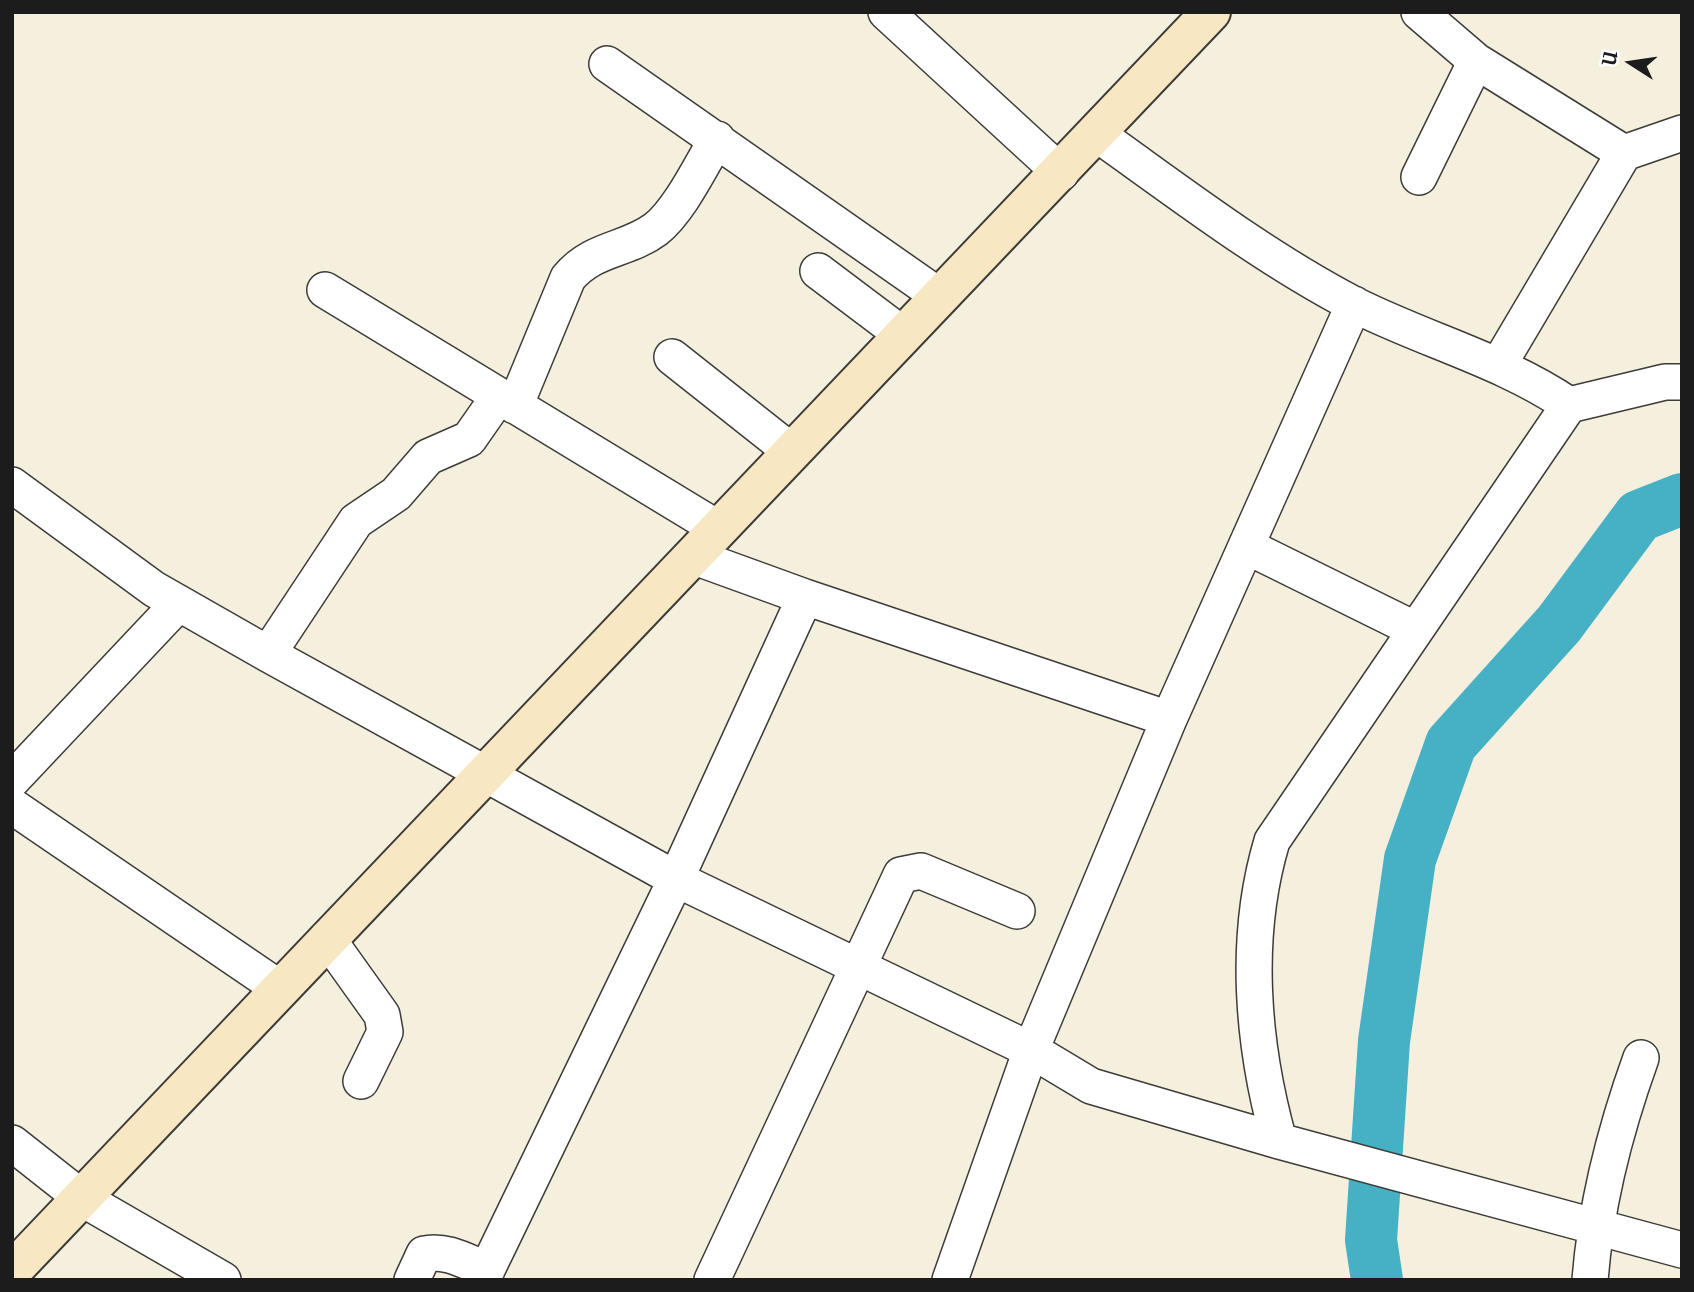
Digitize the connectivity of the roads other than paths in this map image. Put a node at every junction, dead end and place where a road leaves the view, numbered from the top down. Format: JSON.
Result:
{"nodes":[{"id":1,"x":887,"y":12,"type":"edge"},
{"id":2,"x":1211,"y":12,"type":"edge"},
{"id":3,"x":1419,"y":12,"type":"edge"},
{"id":4,"x":1476,"y":61,"type":"junction"},
{"id":5,"x":607,"y":64,"type":"dead end"},
{"id":6,"x":1682,"y":133,"type":"edge"},
{"id":7,"x":1097,"y":134,"type":"junction"},
{"id":8,"x":717,"y":139,"type":"junction"},
{"id":9,"x":1624,"y":153,"type":"junction"},
{"id":10,"x":1049,"y":161,"type":"junction"},
{"id":11,"x":1419,"y":177,"type":"dead end"},
{"id":12,"x":818,"y":271,"type":"dead end"},
{"id":13,"x":925,"y":286,"type":"junction"},
{"id":14,"x":325,"y":290,"type":"dead end"},
{"id":15,"x":1354,"y":304,"type":"junction"},
{"id":16,"x":903,"y":335,"type":"junction"},
{"id":17,"x":672,"y":357,"type":"dead end"},
{"id":18,"x":1498,"y":366,"type":"junction"},
{"id":19,"x":1682,"y":382,"type":"edge"},
{"id":20,"x":507,"y":401,"type":"junction"},
{"id":21,"x":1569,"y":405,"type":"junction"},
{"id":22,"x":780,"y":442,"type":"junction"},
{"id":23,"x":12,"y":485,"type":"edge"},
{"id":24,"x":699,"y":529,"type":"junction"},
{"id":25,"x":1246,"y":546,"type":"junction"},
{"id":26,"x":805,"y":597,"type":"junction"},
{"id":27,"x":178,"y":604,"type":"junction"},
{"id":28,"x":1414,"y":629,"type":"junction"},
{"id":29,"x":268,"y":654,"type":"junction"},
{"id":30,"x":1169,"y":719,"type":"junction"},
{"id":31,"x":486,"y":774,"type":"junction"},
{"id":32,"x":12,"y":780,"type":"edge"},
{"id":33,"x":12,"y":806,"type":"edge"},
{"id":34,"x":676,"y":879,"type":"junction"},
{"id":35,"x":1017,"y":911,"type":"dead end"},
{"id":36,"x":327,"y":938,"type":"junction"},
{"id":37,"x":858,"y":967,"type":"junction"},
{"id":38,"x":279,"y":988,"type":"junction"},
{"id":39,"x":1031,"y":1050,"type":"junction"},
{"id":40,"x":1641,"y":1058,"type":"dead end"},
{"id":41,"x":361,"y":1082,"type":"dead end"},
{"id":42,"x":1279,"y":1141,"type":"junction"},
{"id":43,"x":12,"y":1143,"type":"edge"},
{"id":44,"x":83,"y":1199,"type":"junction"},
{"id":45,"x":1594,"y":1224,"type":"junction"},
{"id":46,"x":1682,"y":1250,"type":"edge"},
{"id":47,"x":12,"y":1270,"type":"edge"},
{"id":48,"x":484,"y":1275,"type":"edge"},
{"id":49,"x":223,"y":1280,"type":"edge"},
{"id":50,"x":412,"y":1280,"type":"edge"},
{"id":51,"x":712,"y":1280,"type":"edge"},
{"id":52,"x":950,"y":1280,"type":"edge"},
{"id":53,"x":1590,"y":1280,"type":"edge"}],
"edges":[{"from":1,"to":10,"type":"street"},
{"from":2,"to":7,"type":"street"},
{"from":3,"to":4,"type":"street"},
{"from":4,"to":9,"type":"street"},
{"from":4,"to":11,"type":"street"},
{"from":5,"to":8,"type":"street"},
{"from":6,"to":9,"type":"street"},
{"from":7,"to":10,"type":"street"},
{"from":7,"to":15,"type":"street"},
{"from":8,"to":13,"type":"street"},
{"from":8,"to":20,"type":"street"},
{"from":9,"to":18,"type":"street"},
{"from":10,"to":13,"type":"street"},
{"from":12,"to":16,"type":"street"},
{"from":13,"to":16,"type":"street"},
{"from":14,"to":20,"type":"street"},
{"from":15,"to":18,"type":"street"},
{"from":15,"to":25,"type":"street"},
{"from":16,"to":22,"type":"street"},
{"from":17,"to":22,"type":"street"},
{"from":18,"to":21,"type":"street"},
{"from":19,"to":21,"type":"street"},
{"from":20,"to":24,"type":"street"},
{"from":20,"to":29,"type":"street"},
{"from":21,"to":28,"type":"street"},
{"from":22,"to":24,"type":"street"},
{"from":23,"to":27,"type":"street"},
{"from":24,"to":26,"type":"street"},
{"from":24,"to":31,"type":"street"},
{"from":25,"to":28,"type":"street"},
{"from":25,"to":30,"type":"street"},
{"from":26,"to":30,"type":"street"},
{"from":26,"to":34,"type":"street"},
{"from":27,"to":29,"type":"street"},
{"from":27,"to":32,"type":"street"},
{"from":28,"to":42,"type":"street"},
{"from":29,"to":31,"type":"street"},
{"from":30,"to":39,"type":"street"},
{"from":31,"to":34,"type":"street"},
{"from":31,"to":36,"type":"street"},
{"from":33,"to":38,"type":"street"},
{"from":34,"to":37,"type":"street"},
{"from":34,"to":48,"type":"street"},
{"from":35,"to":37,"type":"street"},
{"from":36,"to":38,"type":"street"},
{"from":36,"to":41,"type":"street"},
{"from":37,"to":39,"type":"street"},
{"from":37,"to":51,"type":"street"},
{"from":38,"to":44,"type":"street"},
{"from":39,"to":42,"type":"street"},
{"from":39,"to":52,"type":"street"},
{"from":40,"to":45,"type":"street"},
{"from":42,"to":45,"type":"street"},
{"from":43,"to":44,"type":"street"},
{"from":44,"to":47,"type":"street"},
{"from":44,"to":49,"type":"street"},
{"from":45,"to":46,"type":"street"},
{"from":45,"to":53,"type":"street"},
{"from":48,"to":50,"type":"street"}]}
